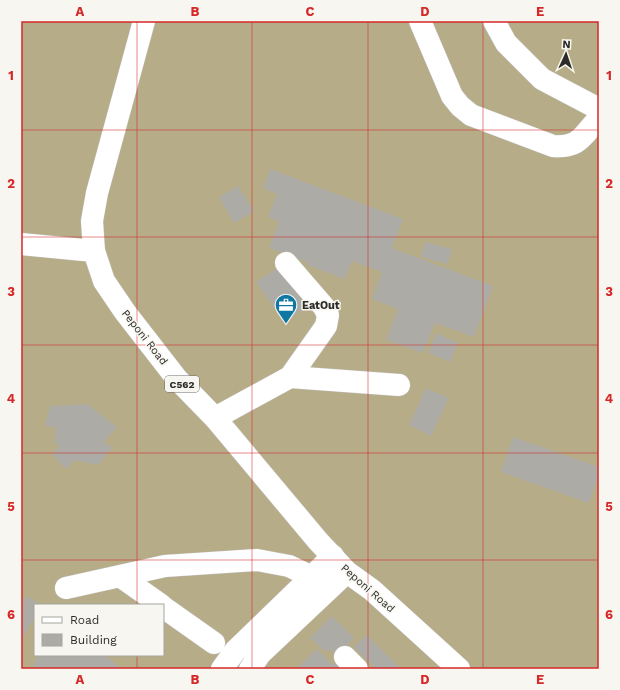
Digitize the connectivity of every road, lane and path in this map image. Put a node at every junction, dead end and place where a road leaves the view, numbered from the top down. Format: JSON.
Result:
{"nodes":[{"id":1,"x":144,"y":21,"type":"edge"},
{"id":2,"x":420,"y":21,"type":"edge"},
{"id":3,"x":494,"y":21,"type":"edge"},
{"id":4,"x":599,"y":109,"type":"edge"},
{"id":5,"x":599,"y":118,"type":"edge"},
{"id":6,"x":21,"y":244,"type":"edge"},
{"id":7,"x":94,"y":251,"type":"junction"},
{"id":8,"x":286,"y":263,"type":"dead end"},
{"id":9,"x":290,"y":377,"type":"junction"},
{"id":10,"x":399,"y":385,"type":"dead end"},
{"id":11,"x":215,"y":418,"type":"junction"},
{"id":12,"x":340,"y":564,"type":"junction"},
{"id":13,"x":120,"y":576,"type":"junction"},
{"id":14,"x":312,"y":577,"type":"junction"},
{"id":15,"x":66,"y":588,"type":"dead end"},
{"id":16,"x":159,"y":604,"type":"edge"},
{"id":17,"x":164,"y":608,"type":"edge"},
{"id":18,"x":214,"y":643,"type":"dead end"},
{"id":19,"x":222,"y":669,"type":"edge"},
{"id":20,"x":250,"y":669,"type":"edge"},
{"id":21,"x":459,"y":669,"type":"edge"}],
"edges":[{"from":1,"to":7,"type":"main road","name":"Peponi Road","number":"C562"},
{"from":2,"to":5,"type":"main road"},
{"from":3,"to":4,"type":"main road"},
{"from":6,"to":7,"type":"main road"},
{"from":7,"to":11,"type":"main road","name":"Peponi Road","number":"C562"},
{"from":8,"to":9,"type":"main road"},
{"from":9,"to":10,"type":"main road"},
{"from":9,"to":11,"type":"main road"},
{"from":11,"to":12,"type":"main road","name":"Peponi Road","number":"C562"},
{"from":12,"to":14,"type":"main road"},
{"from":12,"to":20,"type":"main road"},
{"from":12,"to":21,"type":"main road","name":"Peponi Road","number":"C562"},
{"from":13,"to":14,"type":"main road"},
{"from":13,"to":15,"type":"main road"},
{"from":13,"to":16,"type":"main road"},
{"from":14,"to":19,"type":"main road"},
{"from":17,"to":18,"type":"main road"}]}
